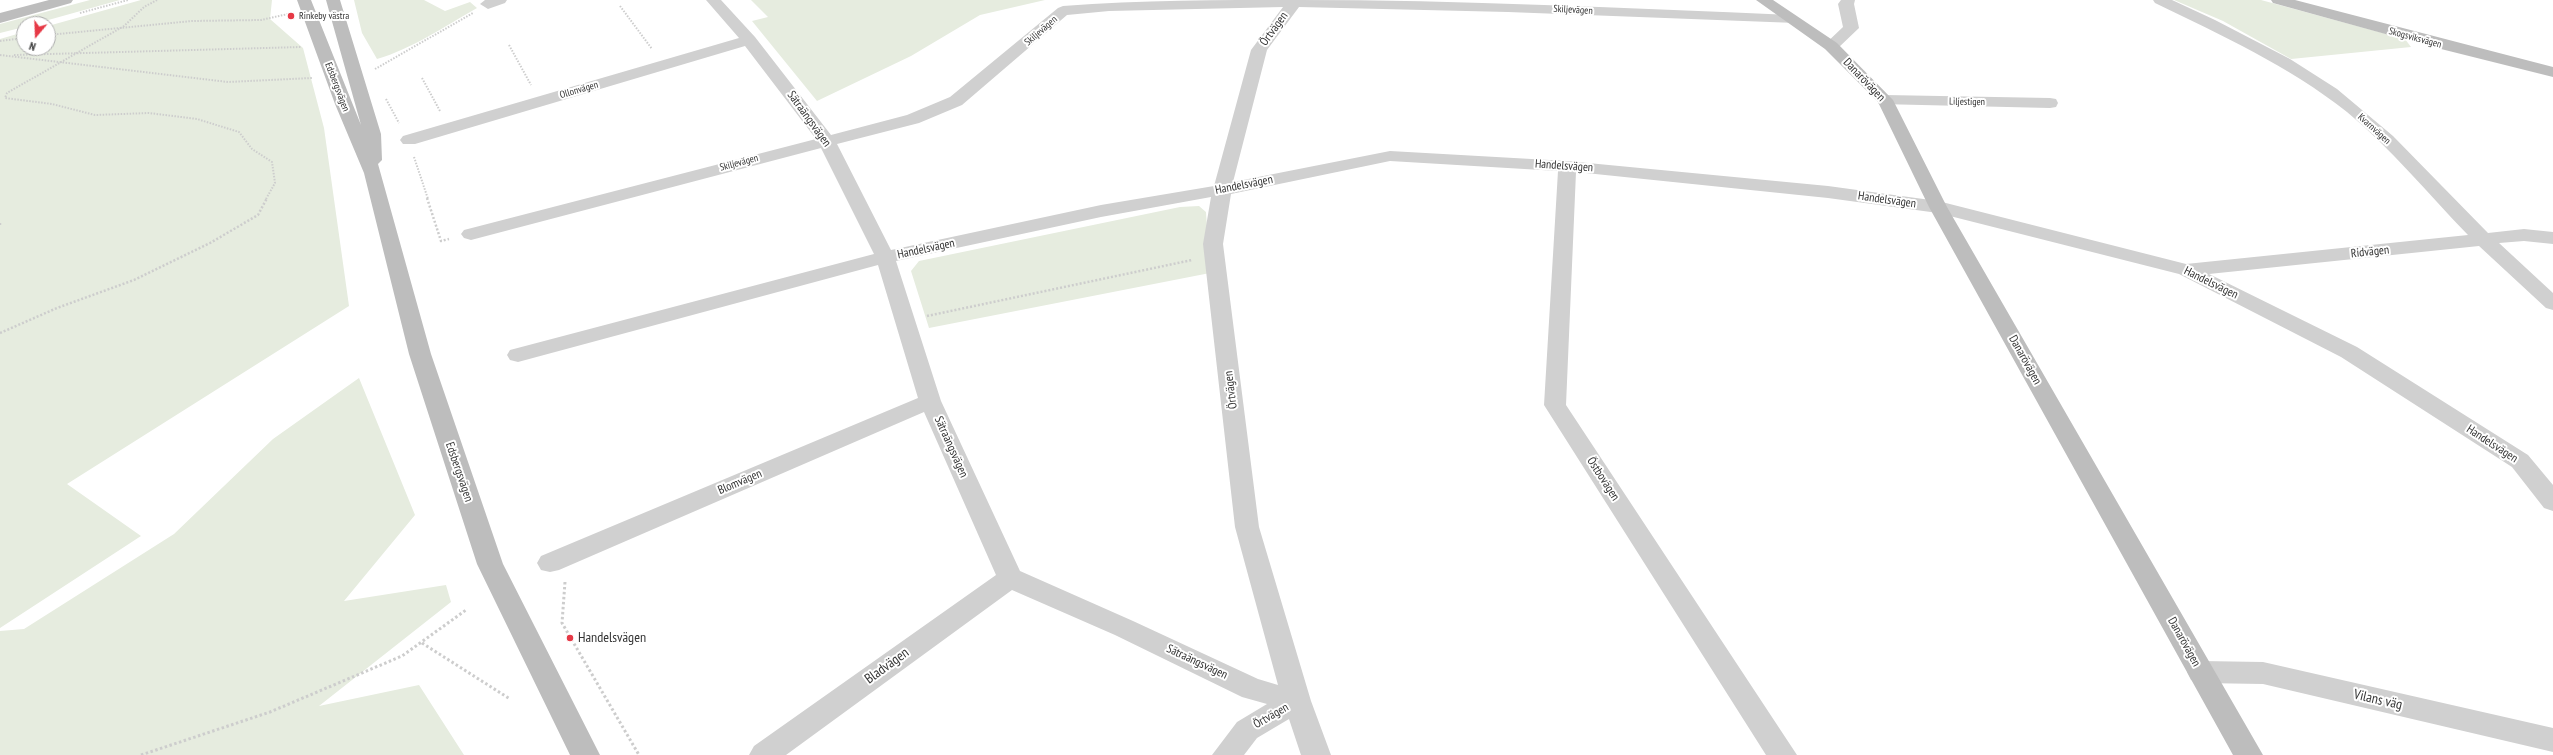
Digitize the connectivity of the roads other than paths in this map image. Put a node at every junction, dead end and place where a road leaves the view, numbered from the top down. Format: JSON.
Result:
{"nodes":[{"id":1,"x":24,"y":0,"type":"edge"},
{"id":2,"x":64,"y":0,"type":"edge"},
{"id":3,"x":304,"y":0,"type":"edge"},
{"id":4,"x":333,"y":0,"type":"edge"},
{"id":5,"x":713,"y":0,"type":"edge"},
{"id":6,"x":1762,"y":0,"type":"edge"},
{"id":7,"x":1848,"y":0,"type":"edge"},
{"id":8,"x":2160,"y":0,"type":"edge"},
{"id":9,"x":2278,"y":0,"type":"edge"},
{"id":10,"x":1295,"y":1,"type":"edge"},
{"id":11,"x":0,"y":7,"type":"edge"},
{"id":12,"x":0,"y":18,"type":"edge"},
{"id":13,"x":1791,"y":20,"type":"junction"},
{"id":14,"x":749,"y":40,"type":"junction"},
{"id":15,"x":1831,"y":46,"type":"junction"},
{"id":16,"x":2553,"y":72,"type":"edge"},
{"id":17,"x":1885,"y":100,"type":"junction"},
{"id":18,"x":2050,"y":103,"type":"dead end"},
{"id":19,"x":408,"y":140,"type":"road end"},
{"id":20,"x":826,"y":140,"type":"junction"},
{"id":21,"x":1567,"y":166,"type":"junction"},
{"id":22,"x":373,"y":174,"type":"junction"},
{"id":23,"x":1222,"y":190,"type":"junction"},
{"id":24,"x":1938,"y":207,"type":"junction"},
{"id":25,"x":471,"y":234,"type":"road end"},
{"id":26,"x":2553,"y":238,"type":"edge"},
{"id":27,"x":2484,"y":240,"type":"junction"},
{"id":28,"x":885,"y":258,"type":"junction"},
{"id":29,"x":2186,"y":270,"type":"junction"},
{"id":30,"x":2553,"y":304,"type":"edge"},
{"id":31,"x":518,"y":355,"type":"dead end"},
{"id":32,"x":930,"y":401,"type":"junction"},
{"id":33,"x":2553,"y":502,"type":"edge"},
{"id":34,"x":559,"y":560,"type":"road end"},
{"id":35,"x":1010,"y":578,"type":"junction"},
{"id":36,"x":2201,"y":672,"type":"junction"},
{"id":37,"x":1297,"y":701,"type":"junction"},
{"id":38,"x":2553,"y":740,"type":"edge"},
{"id":39,"x":585,"y":755,"type":"edge"},
{"id":40,"x":764,"y":755,"type":"edge"},
{"id":41,"x":1227,"y":755,"type":"edge"},
{"id":42,"x":1316,"y":755,"type":"edge"},
{"id":43,"x":1782,"y":755,"type":"edge"},
{"id":44,"x":2248,"y":755,"type":"edge"}],
"edges":[{"from":1,"to":11,"type":"main road"},
{"from":2,"to":12,"type":"main road"},
{"from":3,"to":22,"type":"main road","name":"Edsbergsvägen"},
{"from":4,"to":22,"type":"main road","name":"Edsbergsvägen"},
{"from":5,"to":14,"type":"street","name":"Sätraängsvägen"},
{"from":6,"to":13,"type":"main road","name":"Danarövägen"},
{"from":7,"to":15,"type":"street"},
{"from":8,"to":27,"type":"street","name":"Kvarnvägen"},
{"from":9,"to":16,"type":"main road","name":"Skogsviksvägen"},
{"from":10,"to":13,"type":"street","name":"Skiljevägen"},
{"from":10,"to":20,"type":"street","name":"Skiljevägen"},
{"from":10,"to":23,"type":"street","name":"Örtvägen"},
{"from":13,"to":15,"type":"main road","name":"Danarövägen"},
{"from":14,"to":19,"type":"street","name":"Ollonvägen"},
{"from":14,"to":20,"type":"street","name":"Sätraängsvägen"},
{"from":15,"to":17,"type":"main road","name":"Danarövägen"},
{"from":17,"to":18,"type":"street","name":"Liljestigen"},
{"from":17,"to":24,"type":"main road","name":"Danarövägen"},
{"from":20,"to":25,"type":"street","name":"Skiljevägen"},
{"from":20,"to":28,"type":"street","name":"Sätraängsvägen"},
{"from":21,"to":23,"type":"street","name":"Handelsvägen"},
{"from":21,"to":24,"type":"street","name":"Handelsvägen"},
{"from":21,"to":43,"type":"street","name":"Östbovägen"},
{"from":22,"to":39,"type":"main road","name":"Edsbergsvägen"},
{"from":23,"to":28,"type":"street","name":"Handelsvägen"},
{"from":23,"to":37,"type":"street","name":"Örtvägen"},
{"from":24,"to":29,"type":"street","name":"Handelsvägen"},
{"from":24,"to":36,"type":"main road","name":"Danarövägen"},
{"from":26,"to":27,"type":"street","name":"Ridvägen"},
{"from":27,"to":29,"type":"street","name":"Ridvägen"},
{"from":27,"to":30,"type":"street","name":"Kvarnvägen"},
{"from":28,"to":31,"type":"street","name":"Handelsvägen"},
{"from":28,"to":32,"type":"street","name":"Sätraängsvägen"},
{"from":29,"to":33,"type":"street","name":"Handelsvägen"},
{"from":32,"to":34,"type":"street","name":"Blomvägen"},
{"from":32,"to":35,"type":"street","name":"Sätraängsvägen"},
{"from":35,"to":37,"type":"street","name":"Sätraängsvägen"},
{"from":35,"to":40,"type":"street","name":"Bladvägen"},
{"from":36,"to":38,"type":"street","name":"Vilans väg"},
{"from":36,"to":44,"type":"main road","name":"Danarövägen"},
{"from":37,"to":41,"type":"street","name":"Örtvägen"},
{"from":37,"to":42,"type":"street"}]}
